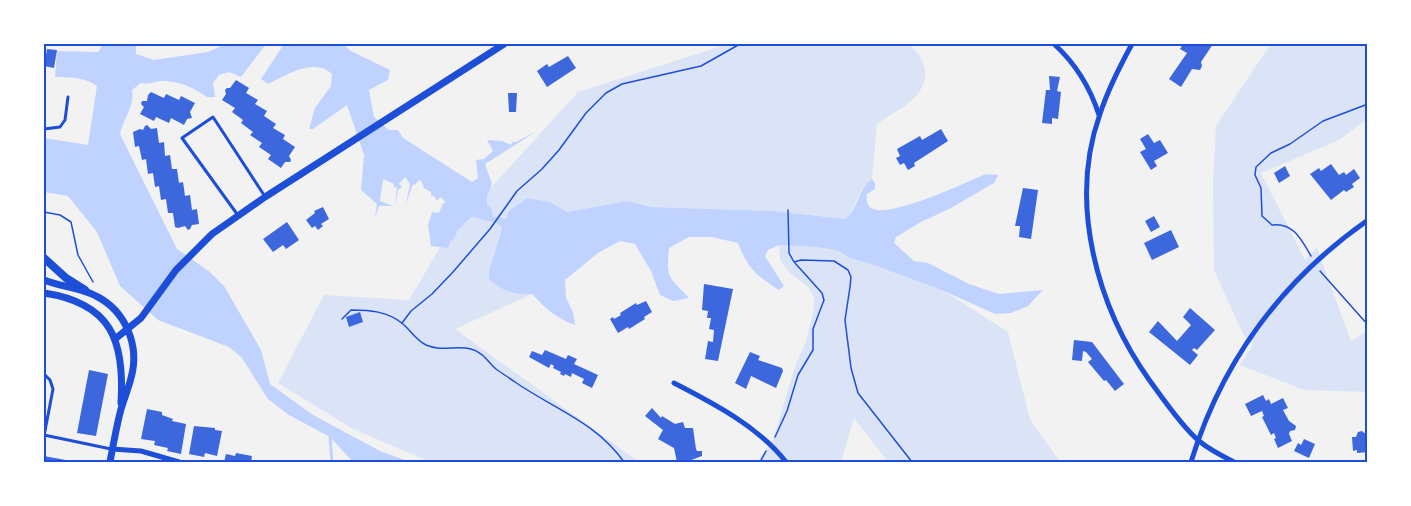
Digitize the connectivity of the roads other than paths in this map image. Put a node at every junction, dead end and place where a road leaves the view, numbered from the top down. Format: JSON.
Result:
{"nodes":[{"id":1,"x":504,"y":44,"type":"edge"},
{"id":2,"x":1054,"y":44,"type":"edge"},
{"id":3,"x":1132,"y":44,"type":"edge"},
{"id":4,"x":68,"y":97,"type":"dead end"},
{"id":5,"x":1099,"y":115,"type":"junction"},
{"id":6,"x":44,"y":129,"type":"edge"},
{"id":7,"x":265,"y":197,"type":"junction"},
{"id":8,"x":238,"y":216,"type":"junction"},
{"id":9,"x":1368,"y":220,"type":"edge"},
{"id":10,"x":44,"y":258,"type":"edge"},
{"id":11,"x":44,"y":280,"type":"edge"},
{"id":12,"x":85,"y":290,"type":"junction"},
{"id":13,"x":44,"y":293,"type":"edge"},
{"id":14,"x":128,"y":329,"type":"junction"},
{"id":15,"x":116,"y":339,"type":"junction"},
{"id":16,"x":44,"y":374,"type":"edge"},
{"id":17,"x":674,"y":383,"type":"dead end"},
{"id":18,"x":120,"y":414,"type":"junction"},
{"id":19,"x":44,"y":436,"type":"edge"},
{"id":20,"x":1198,"y":440,"type":"junction"},
{"id":21,"x":112,"y":449,"type":"junction"},
{"id":22,"x":110,"y":462,"type":"edge"},
{"id":23,"x":176,"y":462,"type":"edge"},
{"id":24,"x":786,"y":462,"type":"edge"},
{"id":25,"x":1191,"y":462,"type":"edge"},
{"id":26,"x":1234,"y":462,"type":"edge"}],
"edges":[{"from":1,"to":7,"type":"street"},
{"from":2,"to":5,"type":"street"},
{"from":3,"to":5,"type":"street"},
{"from":4,"to":6,"type":"lane"},
{"from":5,"to":20,"type":"street"},
{"from":7,"to":8,"type":"street"},
{"from":7,"to":8,"type":"lane"},
{"from":8,"to":14,"type":"street"},
{"from":9,"to":20,"type":"street"},
{"from":10,"to":12,"type":"main road"},
{"from":11,"to":12,"type":"street"},
{"from":12,"to":14,"type":"street"},
{"from":13,"to":15,"type":"street"},
{"from":14,"to":15,"type":"street"},
{"from":14,"to":18,"type":"street"},
{"from":15,"to":18,"type":"street"},
{"from":16,"to":19,"type":"lane"},
{"from":17,"to":24,"type":"street"},
{"from":18,"to":21,"type":"street"},
{"from":19,"to":21,"type":"lane"},
{"from":20,"to":25,"type":"street"},
{"from":20,"to":26,"type":"street"},
{"from":21,"to":22,"type":"street"},
{"from":21,"to":23,"type":"street"}]}
